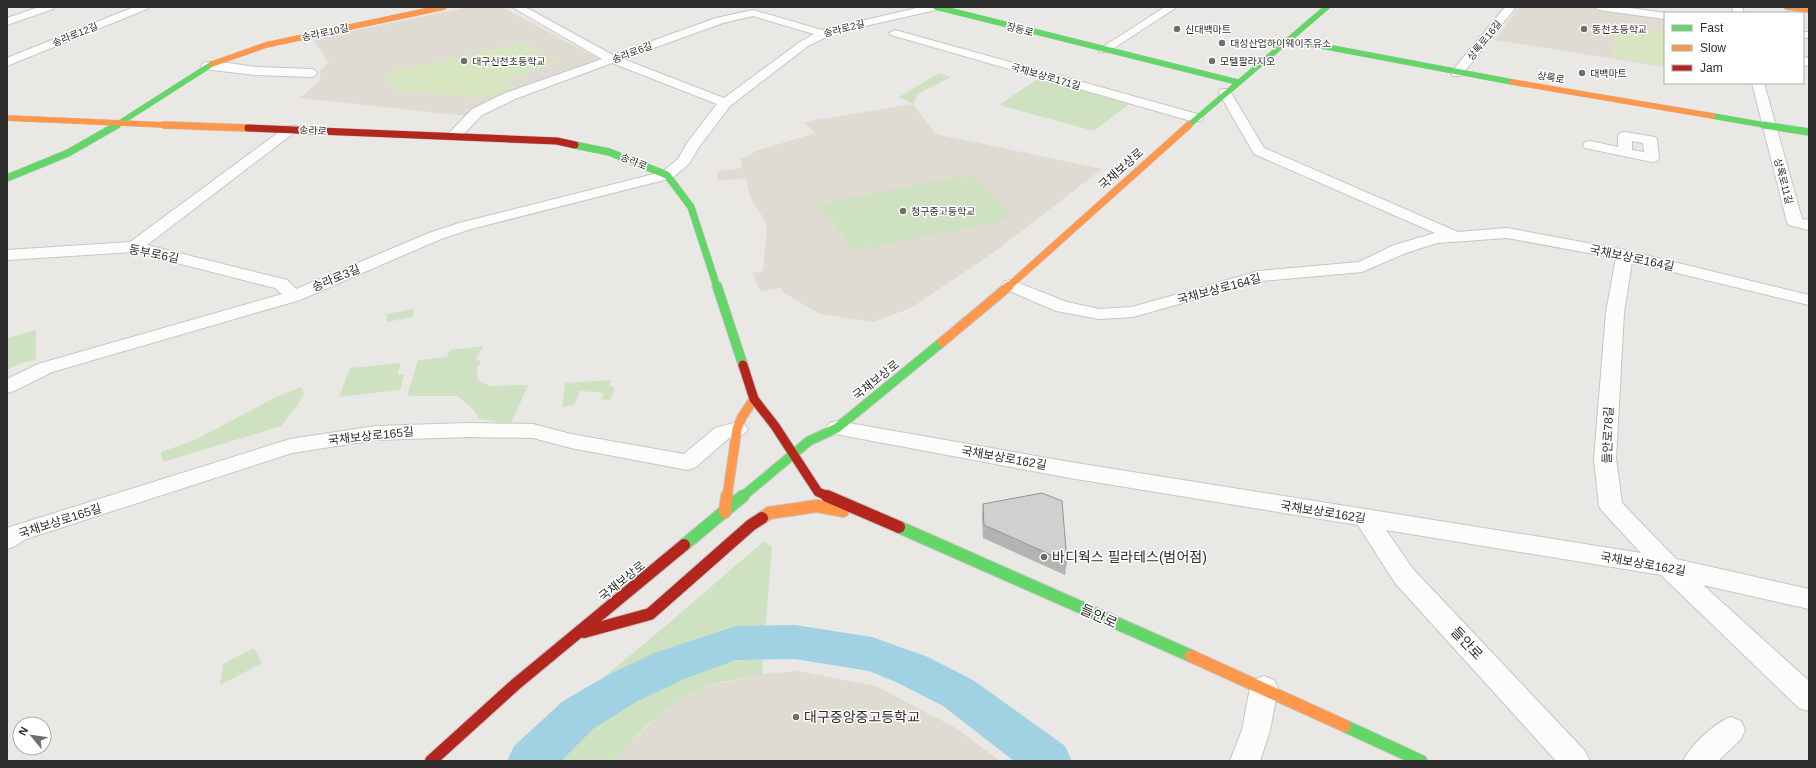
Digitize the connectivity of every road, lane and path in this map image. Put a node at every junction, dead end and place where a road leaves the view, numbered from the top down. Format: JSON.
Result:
{"nodes":[{"id":1,"x":49,"y":7,"type":"edge"},
{"id":2,"x":143,"y":7,"type":"edge"},
{"id":3,"x":444,"y":7,"type":"edge"},
{"id":4,"x":516,"y":7,"type":"edge"},
{"id":5,"x":936,"y":7,"type":"edge"},
{"id":6,"x":1172,"y":7,"type":"edge"},
{"id":7,"x":1328,"y":7,"type":"edge"},
{"id":8,"x":1510,"y":7,"type":"edge"},
{"id":9,"x":1599,"y":7,"type":"edge"},
{"id":10,"x":1787,"y":7,"type":"edge"},
{"id":11,"x":1809,"y":10,"type":"edge"},
{"id":12,"x":1664,"y":16,"type":"edge"},
{"id":13,"x":7,"y":22,"type":"edge"},
{"id":14,"x":896,"y":33,"type":"dead end"},
{"id":15,"x":822,"y":34,"type":"junction"},
{"id":16,"x":1290,"y":40,"type":"junction"},
{"id":17,"x":1104,"y":50,"type":"junction"},
{"id":18,"x":612,"y":59,"type":"junction"},
{"id":19,"x":7,"y":62,"type":"edge"},
{"id":20,"x":207,"y":66,"type":"junction"},
{"id":21,"x":1456,"y":72,"type":"junction"},
{"id":22,"x":311,"y":73,"type":"dead end"},
{"id":23,"x":1237,"y":82,"type":"junction"},
{"id":24,"x":1758,"y":84,"type":"edge"},
{"id":25,"x":1225,"y":93,"type":"junction"},
{"id":26,"x":725,"y":103,"type":"junction"},
{"id":27,"x":1196,"y":118,"type":"junction"},
{"id":28,"x":9,"y":120,"type":"edge"},
{"id":29,"x":121,"y":122,"type":"junction"},
{"id":30,"x":1769,"y":125,"type":"junction"},
{"id":31,"x":292,"y":129,"type":"junction"},
{"id":32,"x":1809,"y":132,"type":"edge"},
{"id":33,"x":454,"y":136,"type":"junction"},
{"id":34,"x":1590,"y":145,"type":"dead end"},
{"id":35,"x":1625,"y":152,"type":"dead end"},
{"id":36,"x":667,"y":175,"type":"junction"},
{"id":37,"x":7,"y":178,"type":"edge"},
{"id":38,"x":1809,"y":225,"type":"edge"},
{"id":39,"x":1452,"y":236,"type":"junction"},
{"id":40,"x":134,"y":247,"type":"junction"},
{"id":41,"x":7,"y":255,"type":"edge"},
{"id":42,"x":1625,"y":255,"type":"junction"},
{"id":43,"x":1011,"y":285,"type":"junction"},
{"id":44,"x":294,"y":296,"type":"junction"},
{"id":45,"x":1809,"y":300,"type":"edge"},
{"id":46,"x":7,"y":387,"type":"edge"},
{"id":47,"x":754,"y":399,"type":"junction"},
{"id":48,"x":837,"y":428,"type":"junction"},
{"id":49,"x":737,"y":429,"type":"junction"},
{"id":50,"x":793,"y":454,"type":"junction"},
{"id":51,"x":725,"y":512,"type":"junction"},
{"id":52,"x":869,"y":516,"type":"junction"},
{"id":53,"x":1366,"y":519,"type":"junction"},
{"id":54,"x":7,"y":540,"type":"edge"},
{"id":55,"x":1668,"y":567,"type":"junction"},
{"id":56,"x":1809,"y":599,"type":"edge"},
{"id":57,"x":577,"y":634,"type":"junction"},
{"id":58,"x":1264,"y":688,"type":"junction"},
{"id":59,"x":1809,"y":699,"type":"edge"},
{"id":60,"x":1731,"y":730,"type":"dead end"},
{"id":61,"x":1705,"y":759,"type":"edge"},
{"id":62,"x":431,"y":761,"type":"edge"},
{"id":63,"x":1245,"y":761,"type":"edge"},
{"id":64,"x":1421,"y":761,"type":"edge"},
{"id":65,"x":1576,"y":761,"type":"edge"}],
"edges":[{"from":1,"to":13,"type":"street"},
{"from":2,"to":19,"type":"street","name":"송라로12길"},
{"from":3,"to":20,"type":"main road","name":"송라로10길"},
{"from":4,"to":18,"type":"street"},
{"from":5,"to":15,"type":"street","name":"송라로2길"},
{"from":5,"to":17,"type":"main road","name":"장등로"},
{"from":6,"to":17,"type":"street"},
{"from":7,"to":16,"type":"main road","name":"국채보상로"},
{"from":8,"to":21,"type":"street","name":"상록로16길"},
{"from":9,"to":12,"type":"street"},
{"from":10,"to":11,"type":"main road"},
{"from":14,"to":27,"type":"street","name":"국채보상로171길"},
{"from":15,"to":18,"type":"street","name":"송라로6길"},
{"from":15,"to":26,"type":"street","name":"송라로2길"},
{"from":16,"to":21,"type":"main road","name":"상록로"},
{"from":16,"to":23,"type":"main road","name":"국채보상로"},
{"from":17,"to":23,"type":"main road","name":"장등로"},
{"from":18,"to":26,"type":"street"},
{"from":18,"to":33,"type":"street","name":"송라로6길"},
{"from":20,"to":22,"type":"street"},
{"from":20,"to":29,"type":"main road","name":"송라로10길"},
{"from":21,"to":30,"type":"main road","name":"상록로"},
{"from":23,"to":25,"type":"main road","name":"국채보상로"},
{"from":24,"to":30,"type":"street"},
{"from":25,"to":27,"type":"main road","name":"국채보상로"},
{"from":25,"to":39,"type":"street","name":"국채보상로164길"},
{"from":26,"to":36,"type":"street","name":"송라로2길"},
{"from":27,"to":43,"type":"main road","name":"국채보상로"},
{"from":28,"to":29,"type":"main road","name":"송라로"},
{"from":29,"to":31,"type":"main road","name":"송라로"},
{"from":29,"to":37,"type":"main road","name":"송라로10길"},
{"from":30,"to":32,"type":"main road","name":"상록로"},
{"from":30,"to":38,"type":"street","name":"상록로11길"},
{"from":31,"to":33,"type":"main road","name":"송라로"},
{"from":31,"to":40,"type":"street","name":"송라로"},
{"from":33,"to":36,"type":"main road","name":"송라로"},
{"from":34,"to":35,"type":"street"},
{"from":36,"to":44,"type":"street","name":"송라로3길"},
{"from":36,"to":47,"type":"main road"},
{"from":39,"to":42,"type":"street","name":"국채보상로164길"},
{"from":39,"to":43,"type":"street","name":"국채보상로164길"},
{"from":40,"to":41,"type":"street","name":"동부로6길"},
{"from":40,"to":44,"type":"street","name":"동부로6길"},
{"from":42,"to":45,"type":"street","name":"국채보상로164길"},
{"from":42,"to":55,"type":"street","name":"들안로78길"},
{"from":43,"to":48,"type":"main road","name":"국채보상로"},
{"from":44,"to":46,"type":"street","name":"송라로3길"},
{"from":47,"to":49,"type":"main road"},
{"from":47,"to":50,"type":"main road"},
{"from":48,"to":50,"type":"main road","name":"국채보상로"},
{"from":48,"to":53,"type":"street","name":"국채보상로162길"},
{"from":49,"to":51,"type":"main road"},
{"from":49,"to":54,"type":"street","name":"국채보상로165길"},
{"from":50,"to":51,"type":"main road","name":"국채보상로"},
{"from":50,"to":52,"type":"main road","name":"들안로"},
{"from":51,"to":57,"type":"main road","name":"국채보상로"},
{"from":52,"to":57,"type":"main road"},
{"from":52,"to":58,"type":"main road","name":"들안로"},
{"from":53,"to":55,"type":"street","name":"국채보상로162길"},
{"from":53,"to":65,"type":"street","name":"들안로"},
{"from":55,"to":56,"type":"street","name":"국채보상로162길"},
{"from":55,"to":59,"type":"street","name":"들안로78길"},
{"from":57,"to":62,"type":"main road","name":"국채보상로"},
{"from":58,"to":63,"type":"street"},
{"from":58,"to":64,"type":"main road","name":"들안로"},
{"from":60,"to":61,"type":"street"}]}
